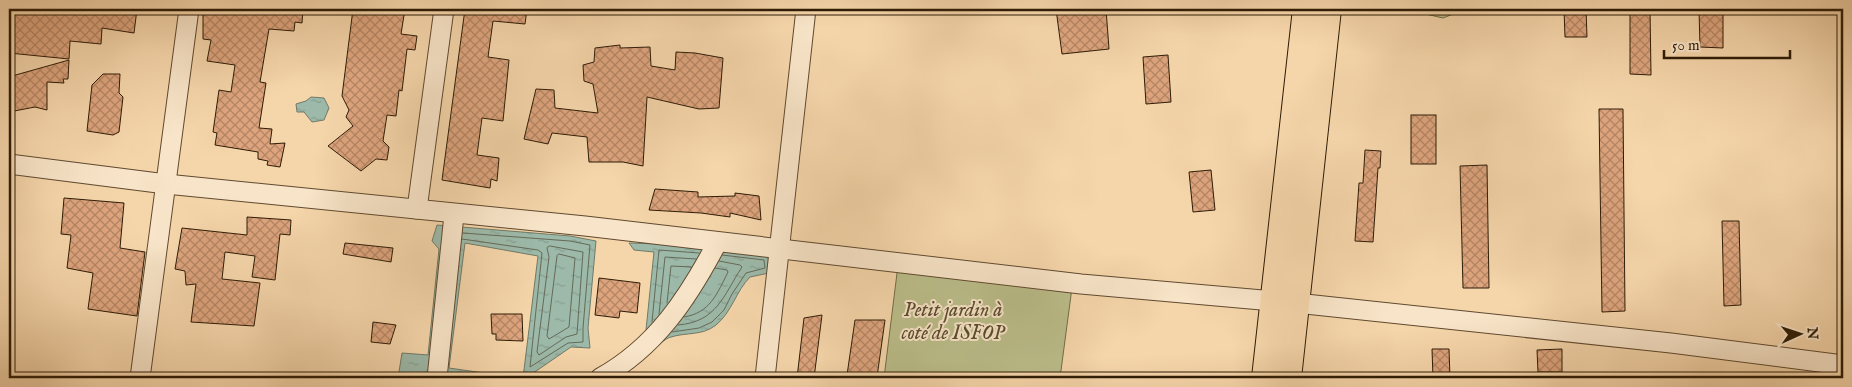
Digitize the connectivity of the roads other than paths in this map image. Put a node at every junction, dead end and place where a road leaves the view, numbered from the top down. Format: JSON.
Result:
{"nodes":[{"id":1,"x":189,"y":9,"type":"edge"},
{"id":2,"x":444,"y":9,"type":"edge"},
{"id":3,"x":806,"y":9,"type":"edge"},
{"id":4,"x":1307,"y":9,"type":"edge"},
{"id":5,"x":1327,"y":9,"type":"edge"},
{"id":6,"x":10,"y":169,"type":"edge"},
{"id":7,"x":166,"y":184,"type":"junction"},
{"id":8,"x":417,"y":209,"type":"junction"},
{"id":9,"x":454,"y":214,"type":"junction"},
{"id":10,"x":717,"y":243,"type":"junction"},
{"id":11,"x":781,"y":249,"type":"junction"},
{"id":12,"x":1285,"y":303,"type":"junction"},
{"id":13,"x":630,"y":360,"type":"junction"},
{"id":14,"x":1843,"y":365,"type":"edge"},
{"id":15,"x":140,"y":378,"type":"edge"},
{"id":16,"x":437,"y":378,"type":"edge"},
{"id":17,"x":600,"y":378,"type":"edge"},
{"id":18,"x":628,"y":378,"type":"edge"},
{"id":19,"x":765,"y":378,"type":"edge"},
{"id":20,"x":1266,"y":378,"type":"edge"},
{"id":21,"x":1287,"y":378,"type":"edge"}],
"edges":[{"from":1,"to":7,"type":"street"},
{"from":2,"to":8,"type":"street"},
{"from":3,"to":11,"type":"street"},
{"from":4,"to":12,"type":"main road"},
{"from":5,"to":12,"type":"main road"},
{"from":6,"to":7,"type":"street"},
{"from":7,"to":8,"type":"street"},
{"from":7,"to":15,"type":"street"},
{"from":8,"to":9,"type":"street"},
{"from":9,"to":10,"type":"street"},
{"from":9,"to":16,"type":"street"},
{"from":10,"to":11,"type":"street"},
{"from":10,"to":13,"type":"street"},
{"from":11,"to":12,"type":"street"},
{"from":11,"to":19,"type":"street"},
{"from":12,"to":14,"type":"street"},
{"from":12,"to":20,"type":"main road"},
{"from":12,"to":21,"type":"main road"},
{"from":13,"to":17,"type":"street"},
{"from":13,"to":18,"type":"street"}]}
